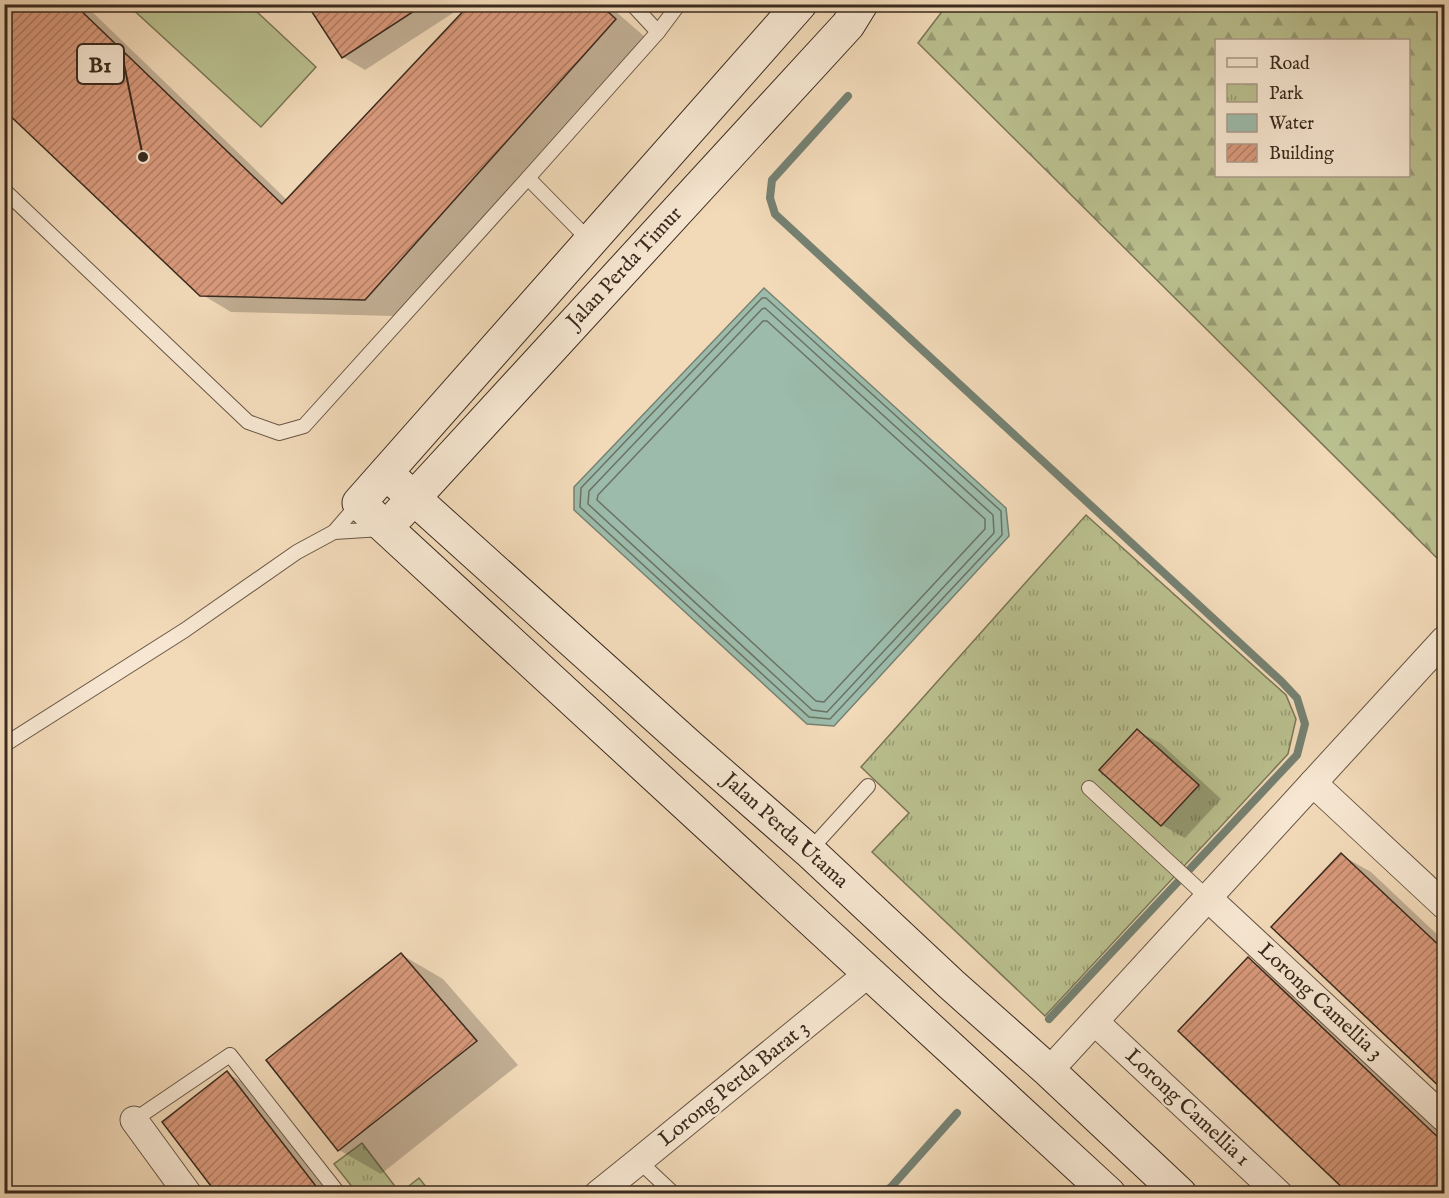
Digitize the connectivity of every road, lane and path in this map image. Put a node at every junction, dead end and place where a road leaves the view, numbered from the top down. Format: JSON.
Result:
{"nodes":[{"id":1,"x":632,"y":4,"type":"edge"},
{"id":2,"x":679,"y":4,"type":"edge"},
{"id":3,"x":800,"y":4,"type":"edge"},
{"id":4,"x":861,"y":4,"type":"edge"},
{"id":5,"x":658,"y":32,"type":"junction"},
{"id":6,"x":528,"y":178,"type":"junction"},
{"id":7,"x":4,"y":190,"type":"edge"},
{"id":8,"x":590,"y":241,"type":"junction"},
{"id":9,"x":387,"y":473,"type":"junction"},
{"id":10,"x":414,"y":498,"type":"junction"},
{"id":11,"x":359,"y":503,"type":"junction"},
{"id":12,"x":387,"y":529,"type":"junction"},
{"id":13,"x":334,"y":532,"type":"junction"},
{"id":14,"x":1444,"y":640,"type":"edge"},
{"id":15,"x":4,"y":745,"type":"edge"},
{"id":16,"x":1313,"y":783,"type":"junction"},
{"id":17,"x":867,"y":786,"type":"dead end"},
{"id":18,"x":1089,"y":788,"type":"dead end"},
{"id":19,"x":809,"y":851,"type":"junction"},
{"id":20,"x":1202,"y":892,"type":"junction"},
{"id":21,"x":855,"y":894,"type":"junction"},
{"id":22,"x":1444,"y":905,"type":"edge"},
{"id":23,"x":869,"y":973,"type":"junction"},
{"id":24,"x":951,"y":984,"type":"junction"},
{"id":25,"x":1095,"y":1022,"type":"junction"},
{"id":26,"x":1049,"y":1071,"type":"junction"},
{"id":27,"x":1444,"y":1118,"type":"edge"},
{"id":28,"x":134,"y":1120,"type":"joint"},
{"id":29,"x":639,"y":1161,"type":"junction"},
{"id":30,"x":188,"y":1194,"type":"edge"},
{"id":31,"x":339,"y":1194,"type":"edge"},
{"id":32,"x":597,"y":1194,"type":"edge"},
{"id":33,"x":674,"y":1194,"type":"edge"},
{"id":34,"x":1109,"y":1194,"type":"edge"},
{"id":35,"x":1180,"y":1194,"type":"edge"},
{"id":36,"x":1279,"y":1194,"type":"edge"}],
"edges":[{"from":1,"to":5,"type":"lane"},
{"from":2,"to":5,"type":"lane"},
{"from":3,"to":8,"type":"street","name":"Jalan Perda Timur"},
{"from":4,"to":10,"type":"street","name":"Jalan Perda Timur"},
{"from":5,"to":6,"type":"lane"},
{"from":6,"to":7,"type":"lane"},
{"from":6,"to":8,"type":"lane"},
{"from":8,"to":9,"type":"street","name":"Jalan Perda Timur"},
{"from":9,"to":10,"type":"street","name":"Jalan Perda Utama"},
{"from":9,"to":11,"type":"street","name":"Jalan Perda Timur"},
{"from":10,"to":12,"type":"street","name":"Jalan Perda Timur"},
{"from":10,"to":19,"type":"street","name":"Jalan Perda Utama"},
{"from":11,"to":12,"type":"street"},
{"from":11,"to":13,"type":"lane"},
{"from":12,"to":13,"type":"lane"},
{"from":12,"to":23,"type":"street"},
{"from":13,"to":15,"type":"lane"},
{"from":14,"to":16,"type":"street"},
{"from":16,"to":20,"type":"street"},
{"from":16,"to":22,"type":"street"},
{"from":17,"to":19,"type":"lane"},
{"from":18,"to":20,"type":"lane"},
{"from":19,"to":21,"type":"street","name":"Jalan Perda Utama"},
{"from":20,"to":25,"type":"street"},
{"from":20,"to":27,"type":"street","name":"Lorong Camellia 3"},
{"from":21,"to":23,"type":"street"},
{"from":21,"to":24,"type":"street","name":"Jalan Perda Utama"},
{"from":23,"to":24,"type":"street"},
{"from":23,"to":29,"type":"street","name":"Lorong Perda Barat 3"},
{"from":23,"to":34,"type":"street"},
{"from":24,"to":26,"type":"street","name":"Jalan Perda Utama"},
{"from":25,"to":26,"type":"street"},
{"from":25,"to":36,"type":"street","name":"Lorong Camellia 1"},
{"from":26,"to":35,"type":"street","name":"Jalan Perda Utama"},
{"from":28,"to":30,"type":"street"},
{"from":28,"to":31,"type":"lane"},
{"from":29,"to":32,"type":"street","name":"Lorong Perda Barat 3"},
{"from":29,"to":33,"type":"lane"}]}
